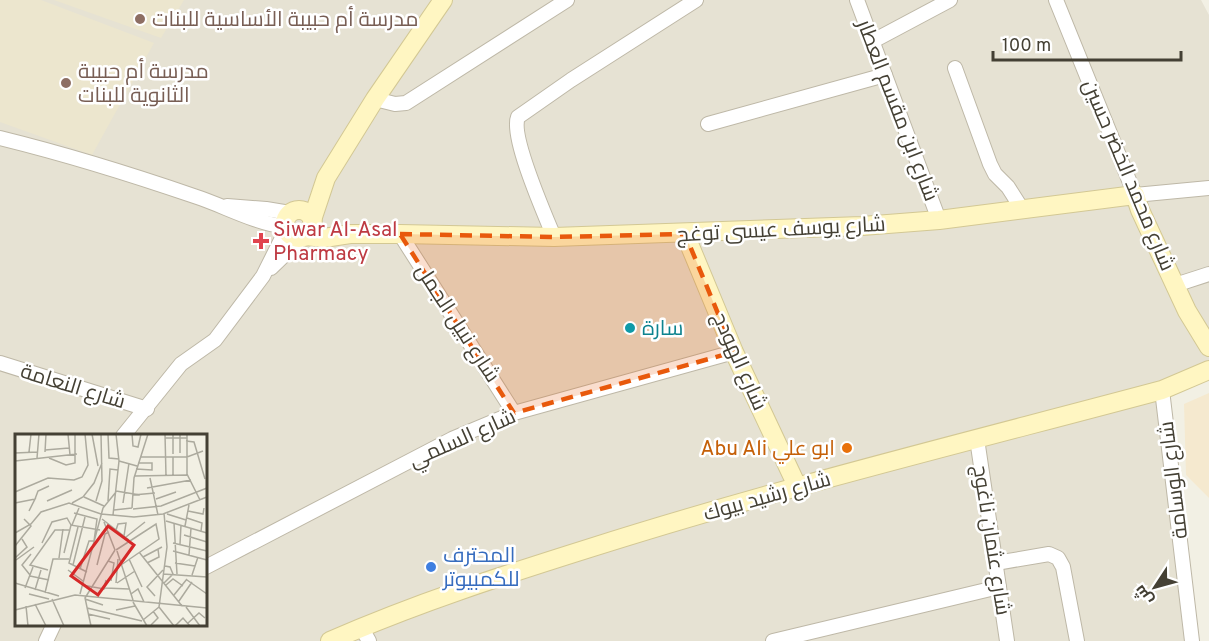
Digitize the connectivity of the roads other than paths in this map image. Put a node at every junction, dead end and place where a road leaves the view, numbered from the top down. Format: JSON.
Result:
{"nodes":[{"id":1,"x":443,"y":0,"type":"edge"},
{"id":2,"x":567,"y":0,"type":"edge"},
{"id":3,"x":696,"y":0,"type":"edge"},
{"id":4,"x":857,"y":0,"type":"edge"},
{"id":5,"x":950,"y":0,"type":"edge"},
{"id":6,"x":1056,"y":0,"type":"edge"},
{"id":7,"x":873,"y":41,"type":"junction"},
{"id":8,"x":956,"y":68,"type":"dead end"},
{"id":9,"x":885,"y":75,"type":"junction"},
{"id":10,"x":375,"y":99,"type":"junction"},
{"id":11,"x":708,"y":124,"type":"dead end"},
{"id":12,"x":0,"y":138,"type":"edge"},
{"id":13,"x":1209,"y":188,"type":"edge"},
{"id":14,"x":1135,"y":195,"type":"junction"},
{"id":15,"x":1022,"y":209,"type":"junction"},
{"id":16,"x":939,"y":220,"type":"junction"},
{"id":17,"x":299,"y":224,"type":"junction"},
{"id":18,"x":400,"y":234,"type":"junction"},
{"id":19,"x":685,"y":234,"type":"junction"},
{"id":20,"x":554,"y":237,"type":"junction"},
{"id":21,"x":1209,"y":274,"type":"edge"},
{"id":22,"x":1175,"y":285,"type":"junction"},
{"id":23,"x":1209,"y":347,"type":"edge"},
{"id":24,"x":735,"y":352,"type":"junction"},
{"id":25,"x":0,"y":363,"type":"edge"},
{"id":26,"x":1209,"y":370,"type":"edge"},
{"id":27,"x":1162,"y":390,"type":"junction"},
{"id":28,"x":147,"y":409,"type":"junction"},
{"id":29,"x":514,"y":413,"type":"junction"},
{"id":30,"x":124,"y":434,"type":"edge"},
{"id":31,"x":977,"y":439,"type":"junction"},
{"id":32,"x":797,"y":486,"type":"junction"},
{"id":33,"x":996,"y":563,"type":"junction"},
{"id":34,"x":207,"y":566,"type":"edge"},
{"id":35,"x":999,"y":587,"type":"junction"},
{"id":36,"x":53,"y":626,"type":"edge"},
{"id":37,"x":365,"y":634,"type":"edge"},
{"id":38,"x":46,"y":641,"type":"edge"},
{"id":39,"x":330,"y":641,"type":"edge"},
{"id":40,"x":773,"y":641,"type":"edge"},
{"id":41,"x":1007,"y":641,"type":"edge"},
{"id":42,"x":1077,"y":641,"type":"edge"},
{"id":43,"x":1192,"y":641,"type":"edge"}],
"edges":[{"from":1,"to":10,"type":"street"},
{"from":2,"to":10,"type":"street"},
{"from":3,"to":20,"type":"street"},
{"from":4,"to":7,"type":"street","name":"شارع ابن مقسم العطار"},
{"from":5,"to":7,"type":"street"},
{"from":6,"to":14,"type":"street","name":"شارع محمد الخضر حسين"},
{"from":7,"to":9,"type":"street","name":"شارع ابن مقسم العطار"},
{"from":8,"to":15,"type":"street"},
{"from":9,"to":11,"type":"street"},
{"from":9,"to":16,"type":"street","name":"شارع ابن مقسم العطار"},
{"from":10,"to":17,"type":"street"},
{"from":12,"to":17,"type":"street"},
{"from":13,"to":14,"type":"street","name":"شارع يوسف عيسى توغج"},
{"from":14,"to":15,"type":"street","name":"شارع يوسف عيسى توغج"},
{"from":14,"to":22,"type":"street","name":"شارع محمد الخضر حسين"},
{"from":15,"to":16,"type":"street","name":"شارع يوسف عيسى توغج"},
{"from":16,"to":19,"type":"street","name":"شارع يوسف عيسى توغج"},
{"from":17,"to":18,"type":"street","name":"شارع يوسف عيسى توغج"},
{"from":17,"to":28,"type":"street"},
{"from":18,"to":20,"type":"street","name":"شارع يوسف عيسى توغج"},
{"from":18,"to":29,"type":"street","name":"شارع نبيل الجمل"},
{"from":19,"to":20,"type":"street","name":"شارع يوسف عيسى توغج"},
{"from":19,"to":24,"type":"street","name":"شارع الهودج"},
{"from":21,"to":22,"type":"street"},
{"from":22,"to":23,"type":"street","name":"شارع محمد الخضر حسين"},
{"from":24,"to":29,"type":"street","name":"شارع السلمي"},
{"from":24,"to":32,"type":"street","name":"شارع الهودج"},
{"from":25,"to":28,"type":"street","name":"شارع النعامة"},
{"from":26,"to":27,"type":"street","name":"شارع رشيد بيوك"},
{"from":27,"to":31,"type":"street","name":"شارع رشيد بيوك"},
{"from":27,"to":43,"type":"street","name":"شارع الوسامة"},
{"from":28,"to":30,"type":"street"},
{"from":29,"to":34,"type":"street","name":"شارع السلمي"},
{"from":31,"to":32,"type":"street","name":"شارع رشيد بيوك"},
{"from":31,"to":33,"type":"street","name":"شارع عثمان ناغوج"},
{"from":32,"to":37,"type":"street","name":"شارع رشيد بيوك"},
{"from":33,"to":35,"type":"street","name":"شارع عثمان ناغوج"},
{"from":33,"to":42,"type":"street"},
{"from":35,"to":40,"type":"street"},
{"from":35,"to":41,"type":"street","name":"شارع عثمان ناغوج"},
{"from":36,"to":38,"type":"street"},
{"from":37,"to":39,"type":"street","name":"شارع رشيد بيوك"}]}
